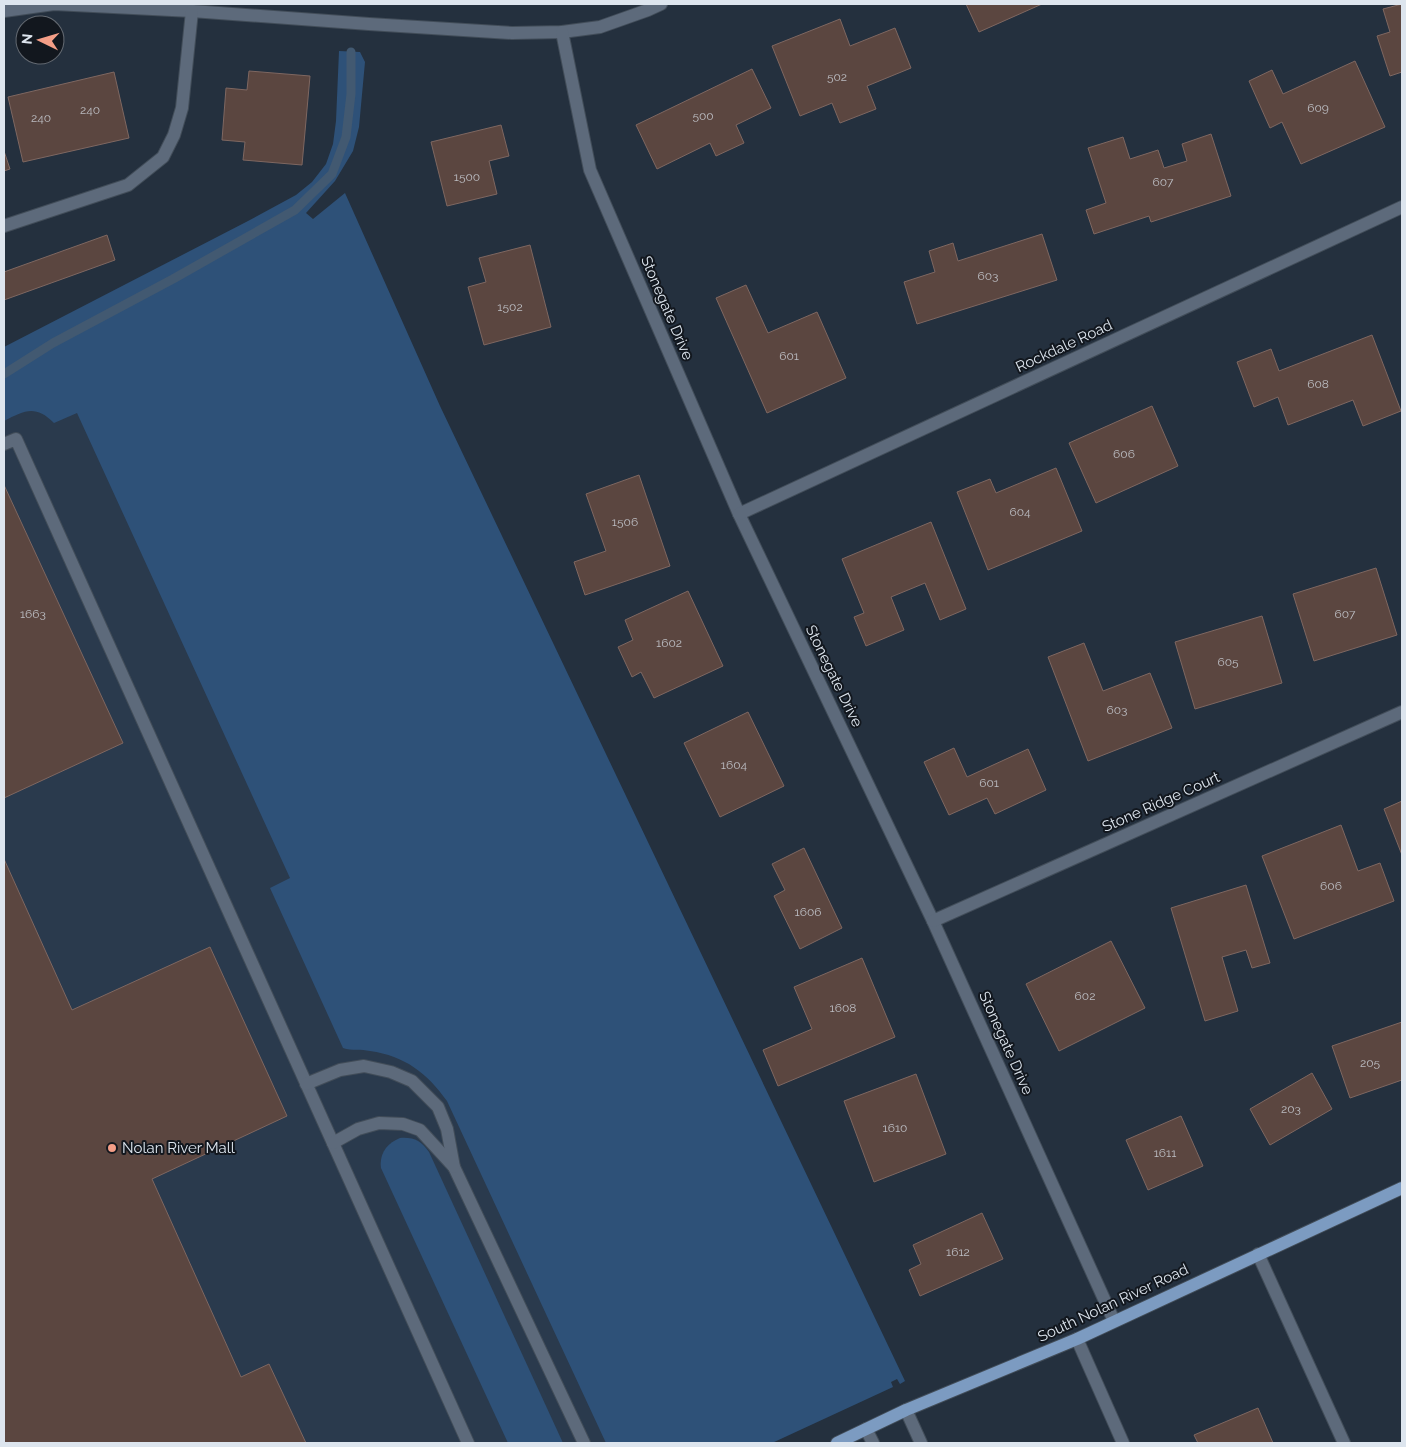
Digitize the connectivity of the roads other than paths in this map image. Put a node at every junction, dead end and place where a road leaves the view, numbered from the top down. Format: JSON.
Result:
{"nodes":[{"id":1,"x":662,"y":4,"type":"edge"},
{"id":2,"x":104,"y":5,"type":"edge"},
{"id":3,"x":4,"y":11,"type":"edge"},
{"id":4,"x":192,"y":11,"type":"junction"},
{"id":5,"x":562,"y":32,"type":"junction"},
{"id":6,"x":1402,"y":207,"type":"edge"},
{"id":7,"x":4,"y":226,"type":"edge"},
{"id":8,"x":4,"y":444,"type":"edge"},
{"id":9,"x":738,"y":514,"type":"junction"},
{"id":10,"x":1402,"y":712,"type":"edge"},
{"id":11,"x":933,"y":921,"type":"junction"},
{"id":12,"x":306,"y":1084,"type":"junction"},
{"id":13,"x":333,"y":1143,"type":"junction"},
{"id":14,"x":454,"y":1167,"type":"junction"},
{"id":15,"x":1402,"y":1188,"type":"edge"},
{"id":16,"x":1258,"y":1254,"type":"junction"},
{"id":17,"x":1114,"y":1321,"type":"junction"},
{"id":18,"x":1077,"y":1339,"type":"junction"},
{"id":19,"x":906,"y":1410,"type":"junction"},
{"id":20,"x":866,"y":1429,"type":"junction"},
{"id":21,"x":468,"y":1443,"type":"edge"},
{"id":22,"x":584,"y":1443,"type":"edge"},
{"id":23,"x":837,"y":1443,"type":"edge"},
{"id":24,"x":873,"y":1443,"type":"edge"},
{"id":25,"x":921,"y":1443,"type":"edge"},
{"id":26,"x":1123,"y":1443,"type":"edge"},
{"id":27,"x":1344,"y":1443,"type":"edge"}],
"edges":[{"from":1,"to":5,"type":"street"},
{"from":2,"to":3,"type":"street"},
{"from":2,"to":4,"type":"street"},
{"from":4,"to":5,"type":"street"},
{"from":4,"to":7,"type":"street"},
{"from":5,"to":9,"type":"street","name":"Stonegate Drive"},
{"from":6,"to":9,"type":"street","name":"Rockdale Road"},
{"from":8,"to":12,"type":"street"},
{"from":9,"to":11,"type":"street","name":"Stonegate Drive"},
{"from":10,"to":11,"type":"street","name":"Stone Ridge Court"},
{"from":11,"to":17,"type":"street","name":"Stonegate Drive"},
{"from":12,"to":13,"type":"street"},
{"from":12,"to":14,"type":"street"},
{"from":13,"to":14,"type":"street"},
{"from":13,"to":21,"type":"street"},
{"from":14,"to":22,"type":"street"},
{"from":15,"to":16,"type":"main road","name":"South Nolan River Road"},
{"from":16,"to":17,"type":"main road","name":"South Nolan River Road"},
{"from":16,"to":27,"type":"street"},
{"from":17,"to":18,"type":"main road","name":"South Nolan River Road"},
{"from":18,"to":19,"type":"main road","name":"South Nolan River Road"},
{"from":18,"to":26,"type":"street"},
{"from":19,"to":20,"type":"main road","name":"South Nolan River Road"},
{"from":19,"to":25,"type":"street"},
{"from":20,"to":23,"type":"main road","name":"South Nolan River Road"},
{"from":20,"to":24,"type":"street"}]}
